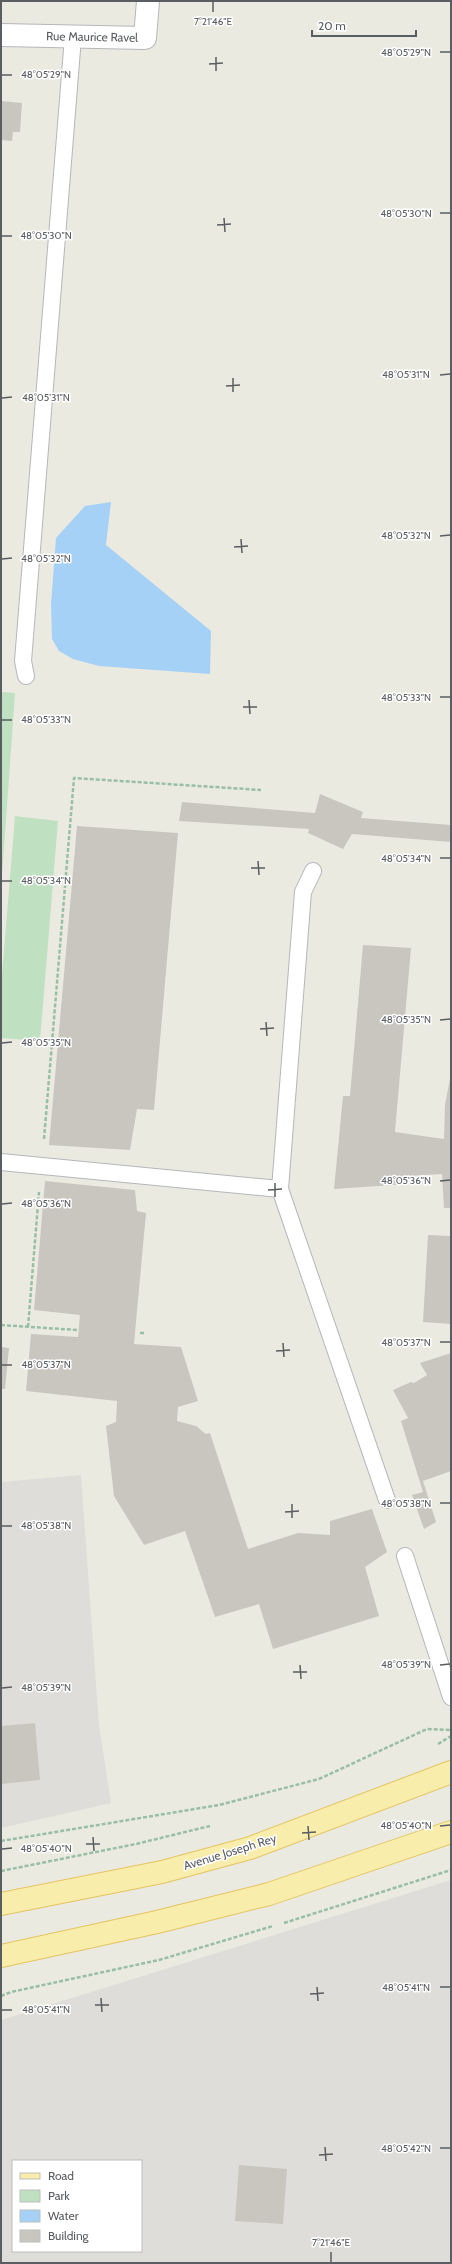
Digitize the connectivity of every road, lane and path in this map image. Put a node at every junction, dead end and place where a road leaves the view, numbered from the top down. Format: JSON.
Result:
{"nodes":[{"id":1,"x":148,"y":1,"type":"edge"},
{"id":2,"x":1,"y":35,"type":"edge"},
{"id":3,"x":73,"y":37,"type":"junction"},
{"id":4,"x":26,"y":676,"type":"dead end"},
{"id":5,"x":261,"y":790,"type":"dead end"},
{"id":6,"x":313,"y":871,"type":"dead end"},
{"id":7,"x":1,"y":1162,"type":"edge"},
{"id":8,"x":42,"y":1166,"type":"junction"},
{"id":9,"x":280,"y":1188,"type":"junction"},
{"id":10,"x":1,"y":1325,"type":"edge"},
{"id":11,"x":28,"y":1326,"type":"junction"},
{"id":12,"x":77,"y":1330,"type":"dead end"},
{"id":13,"x":140,"y":1333,"type":"dead end"},
{"id":14,"x":144,"y":1333,"type":"dead end"},
{"id":15,"x":387,"y":1500,"type":"dead end"},
{"id":16,"x":405,"y":1556,"type":"dead end"},
{"id":17,"x":451,"y":1698,"type":"edge"},
{"id":18,"x":451,"y":1730,"type":"edge"},
{"id":19,"x":451,"y":1736,"type":"edge"},
{"id":20,"x":433,"y":1746,"type":"dead end"},
{"id":21,"x":451,"y":1772,"type":"edge"},
{"id":22,"x":216,"y":1824,"type":"dead end"},
{"id":23,"x":451,"y":1832,"type":"edge"},
{"id":24,"x":1,"y":1841,"type":"edge"},
{"id":25,"x":1,"y":1871,"type":"edge"},
{"id":26,"x":1,"y":1904,"type":"edge"},
{"id":27,"x":1,"y":1956,"type":"edge"}],
"edges":[{"from":1,"to":3,"type":"street","name":"Rue Maurice Ravel"},
{"from":2,"to":3,"type":"street","name":"Rue Maurice Ravel"},
{"from":3,"to":4,"type":"lane"},
{"from":5,"to":8,"type":"path"},
{"from":6,"to":9,"type":"lane"},
{"from":7,"to":8,"type":"lane"},
{"from":8,"to":9,"type":"lane"},
{"from":8,"to":11,"type":"path"},
{"from":9,"to":15,"type":"lane"},
{"from":10,"to":11,"type":"path"},
{"from":11,"to":12,"type":"path"},
{"from":13,"to":14,"type":"path"},
{"from":16,"to":17,"type":"lane"},
{"from":18,"to":24,"type":"path"},
{"from":19,"to":20,"type":"path"},
{"from":21,"to":26,"type":"main road","name":"Avenue Joseph Rey"},
{"from":22,"to":25,"type":"path"},
{"from":23,"to":27,"type":"main road"}]}
